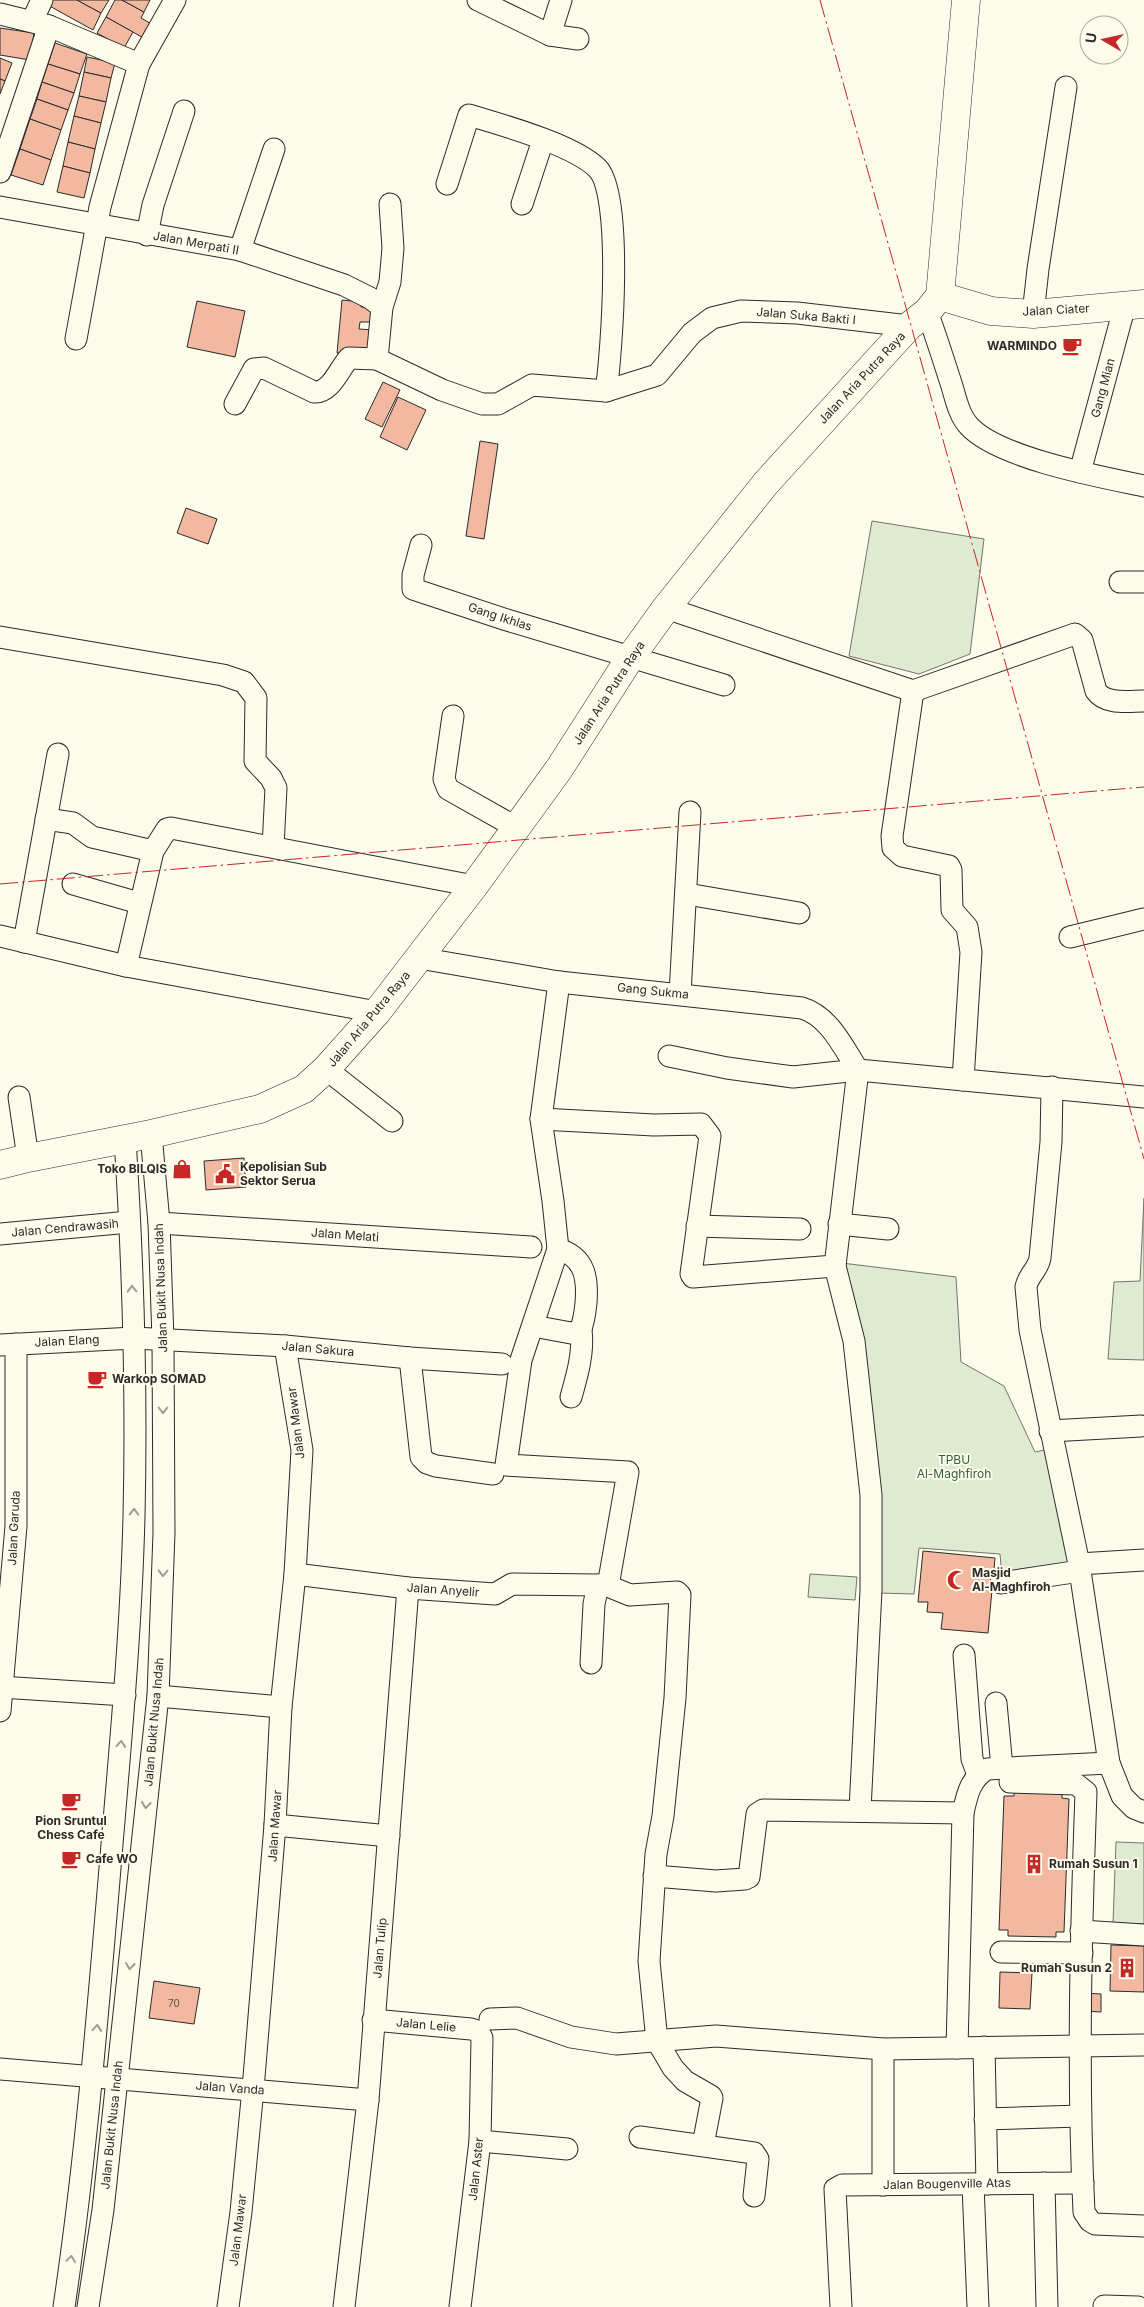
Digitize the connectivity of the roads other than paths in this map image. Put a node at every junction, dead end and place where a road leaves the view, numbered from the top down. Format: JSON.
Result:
{"nodes":[{"id":1,"x":42,"y":0,"type":"edge"},
{"id":2,"x":174,"y":0,"type":"edge"},
{"id":3,"x":478,"y":0,"type":"edge"},
{"id":4,"x":561,"y":0,"type":"edge"},
{"id":5,"x":966,"y":0,"type":"edge"},
{"id":6,"x":0,"y":14,"type":"edge"},
{"id":7,"x":41,"y":24,"type":"junction"},
{"id":8,"x":550,"y":36,"type":"junction"},
{"id":9,"x":578,"y":39,"type":"dead end"},
{"id":10,"x":139,"y":64,"type":"junction"},
{"id":11,"x":1066,"y":88,"type":"dead end"},
{"id":12,"x":184,"y":111,"type":"dead end"},
{"id":13,"x":543,"y":140,"type":"junction"},
{"id":14,"x":274,"y":149,"type":"dead end"},
{"id":15,"x":0,"y":172,"type":"edge"},
{"id":16,"x":447,"y":184,"type":"dead end"},
{"id":17,"x":390,"y":204,"type":"dead end"},
{"id":18,"x":522,"y":204,"type":"dead end"},
{"id":19,"x":0,"y":207,"type":"edge"},
{"id":20,"x":97,"y":226,"type":"junction"},
{"id":21,"x":147,"y":235,"type":"junction"},
{"id":22,"x":240,"y":250,"type":"junction"},
{"id":23,"x":1135,"y":304,"type":"edge"},
{"id":24,"x":382,"y":307,"type":"junction"},
{"id":25,"x":925,"y":311,"type":"junction"},
{"id":26,"x":1033,"y":314,"type":"junction"},
{"id":27,"x":76,"y":339,"type":"dead end"},
{"id":28,"x":377,"y":359,"type":"junction"},
{"id":29,"x":606,"y":391,"type":"junction"},
{"id":30,"x":235,"y":404,"type":"dead end"},
{"id":31,"x":1080,"y":472,"type":"junction"},
{"id":32,"x":1144,"y":486,"type":"edge"},
{"id":33,"x":422,"y":545,"type":"dead end"},
{"id":34,"x":1120,"y":582,"type":"dead end"},
{"id":35,"x":1144,"y":582,"type":"edge"},
{"id":36,"x":666,"y":608,"type":"junction"},
{"id":37,"x":0,"y":637,"type":"edge"},
{"id":38,"x":630,"y":658,"type":"junction"},
{"id":39,"x":724,"y":685,"type":"dead end"},
{"id":40,"x":913,"y":691,"type":"junction"},
{"id":41,"x":1144,"y":701,"type":"edge"},
{"id":42,"x":454,"y":716,"type":"dead end"},
{"id":43,"x":58,"y":754,"type":"dead end"},
{"id":44,"x":690,"y":812,"type":"dead end"},
{"id":45,"x":46,"y":819,"type":"junction"},
{"id":46,"x":517,"y":828,"type":"junction"},
{"id":47,"x":273,"y":847,"type":"junction"},
{"id":48,"x":152,"y":851,"type":"junction"},
{"id":49,"x":72,"y":884,"type":"dead end"},
{"id":50,"x":474,"y":886,"type":"junction"},
{"id":51,"x":687,"y":894,"type":"junction"},
{"id":52,"x":139,"y":903,"type":"junction"},
{"id":53,"x":799,"y":913,"type":"dead end"},
{"id":54,"x":1144,"y":919,"type":"edge"},
{"id":55,"x":0,"y":936,"type":"edge"},
{"id":56,"x":1070,"y":936,"type":"dead end"},
{"id":57,"x":24,"y":942,"type":"junction"},
{"id":58,"x":419,"y":958,"type":"junction"},
{"id":59,"x":126,"y":966,"type":"junction"},
{"id":60,"x":559,"y":982,"type":"junction"},
{"id":61,"x":680,"y":994,"type":"junction"},
{"id":62,"x":377,"y":1012,"type":"junction"},
{"id":63,"x":669,"y":1056,"type":"dead end"},
{"id":64,"x":326,"y":1069,"type":"junction"},
{"id":65,"x":858,"y":1070,"type":"junction"},
{"id":66,"x":963,"y":1080,"type":"junction"},
{"id":67,"x":1052,"y":1087,"type":"junction"},
{"id":68,"x":19,"y":1097,"type":"dead end"},
{"id":69,"x":1144,"y":1097,"type":"edge"},
{"id":70,"x":541,"y":1119,"type":"junction"},
{"id":71,"x":392,"y":1121,"type":"dead end"},
{"id":72,"x":138,"y":1137,"type":"junction"},
{"id":73,"x":28,"y":1158,"type":"junction"},
{"id":74,"x":0,"y":1165,"type":"edge"},
{"id":75,"x":129,"y":1222,"type":"junction"},
{"id":76,"x":159,"y":1223,"type":"junction"},
{"id":77,"x":840,"y":1224,"type":"junction"},
{"id":78,"x":697,"y":1226,"type":"junction"},
{"id":79,"x":888,"y":1229,"type":"dead end"},
{"id":80,"x":800,"y":1230,"type":"dead end"},
{"id":81,"x":0,"y":1234,"type":"edge"},
{"id":82,"x":531,"y":1247,"type":"dead end"},
{"id":83,"x":558,"y":1249,"type":"junction"},
{"id":84,"x":835,"y":1266,"type":"junction"},
{"id":85,"x":533,"y":1326,"type":"junction"},
{"id":86,"x":581,"y":1330,"type":"junction"},
{"id":87,"x":134,"y":1338,"type":"junction"},
{"id":88,"x":163,"y":1340,"type":"junction"},
{"id":89,"x":8,"y":1345,"type":"edge"},
{"id":90,"x":285,"y":1346,"type":"junction"},
{"id":91,"x":410,"y":1358,"type":"junction"},
{"id":92,"x":502,"y":1364,"type":"dead end"},
{"id":93,"x":571,"y":1397,"type":"dead end"},
{"id":94,"x":1141,"y":1426,"type":"dead end"},
{"id":95,"x":1050,"y":1431,"type":"junction"},
{"id":96,"x":493,"y":1474,"type":"dead end"},
{"id":97,"x":1144,"y":1560,"type":"edge"},
{"id":98,"x":1079,"y":1567,"type":"junction"},
{"id":99,"x":295,"y":1574,"type":"junction"},
{"id":100,"x":1001,"y":1583,"type":"dead end"},
{"id":101,"x":603,"y":1585,"type":"junction"},
{"id":102,"x":408,"y":1588,"type":"junction"},
{"id":103,"x":964,"y":1655,"type":"dead end"},
{"id":104,"x":591,"y":1663,"type":"dead end"},
{"id":105,"x":1,"y":1687,"type":"edge"},
{"id":106,"x":125,"y":1695,"type":"junction"},
{"id":107,"x":158,"y":1696,"type":"junction"},
{"id":108,"x":996,"y":1703,"type":"dead end"},
{"id":109,"x":282,"y":1707,"type":"junction"},
{"id":110,"x":0,"y":1711,"type":"edge"},
{"id":111,"x":1109,"y":1762,"type":"junction"},
{"id":112,"x":978,"y":1775,"type":"junction"},
{"id":113,"x":1006,"y":1775,"type":"junction"},
{"id":114,"x":860,"y":1810,"type":"junction"},
{"id":115,"x":1144,"y":1812,"type":"edge"},
{"id":116,"x":963,"y":1813,"type":"junction"},
{"id":117,"x":275,"y":1826,"type":"junction"},
{"id":118,"x":389,"y":1836,"type":"junction"},
{"id":119,"x":654,"y":1876,"type":"junction"},
{"id":120,"x":1081,"y":1931,"type":"junction"},
{"id":121,"x":1144,"y":1935,"type":"edge"},
{"id":122,"x":1001,"y":1952,"type":"dead end"},
{"id":123,"x":1082,"y":1953,"type":"junction"},
{"id":124,"x":374,"y":2020,"type":"junction"},
{"id":125,"x":484,"y":2025,"type":"junction"},
{"id":126,"x":657,"y":2042,"type":"junction"},
{"id":127,"x":1144,"y":2045,"type":"edge"},
{"id":128,"x":1080,"y":2046,"type":"junction"},
{"id":129,"x":957,"y":2048,"type":"junction"},
{"id":130,"x":984,"y":2048,"type":"junction"},
{"id":131,"x":883,"y":2050,"type":"junction"},
{"id":132,"x":0,"y":2069,"type":"edge"},
{"id":133,"x":93,"y":2077,"type":"junction"},
{"id":134,"x":118,"y":2079,"type":"junction"},
{"id":135,"x":253,"y":2089,"type":"junction"},
{"id":136,"x":368,"y":2100,"type":"junction"},
{"id":137,"x":1080,"y":2116,"type":"junction"},
{"id":138,"x":985,"y":2118,"type":"junction"},
{"id":139,"x":640,"y":2137,"type":"dead end"},
{"id":140,"x":480,"y":2141,"type":"junction"},
{"id":141,"x":703,"y":2145,"type":"junction"},
{"id":142,"x":567,"y":2149,"type":"dead end"},
{"id":143,"x":1044,"y":2183,"type":"junction"},
{"id":144,"x":1083,"y":2183,"type":"junction"},
{"id":145,"x":980,"y":2184,"type":"junction"},
{"id":146,"x":883,"y":2185,"type":"junction"},
{"id":147,"x":754,"y":2196,"type":"dead end"},
{"id":148,"x":1144,"y":2226,"type":"edge"},
{"id":149,"x":1104,"y":2306,"type":"edge"},
{"id":150,"x":64,"y":2307,"type":"edge"},
{"id":151,"x":88,"y":2307,"type":"edge"},
{"id":152,"x":228,"y":2307,"type":"edge"},
{"id":153,"x":344,"y":2307,"type":"edge"},
{"id":154,"x":460,"y":2307,"type":"edge"},
{"id":155,"x":841,"y":2307,"type":"edge"},
{"id":156,"x":978,"y":2307,"type":"edge"},
{"id":157,"x":1047,"y":2307,"type":"edge"},
{"id":158,"x":1138,"y":2307,"type":"edge"}],
"edges":[{"from":1,"to":7,"type":"street"},
{"from":2,"to":10,"type":"street"},
{"from":3,"to":8,"type":"street"},
{"from":4,"to":8,"type":"street"},
{"from":5,"to":25,"type":"main road"},
{"from":6,"to":7,"type":"street"},
{"from":7,"to":10,"type":"street"},
{"from":7,"to":15,"type":"street"},
{"from":8,"to":9,"type":"street"},
{"from":10,"to":20,"type":"street"},
{"from":11,"to":26,"type":"street"},
{"from":12,"to":21,"type":"street"},
{"from":13,"to":16,"type":"street"},
{"from":13,"to":18,"type":"street"},
{"from":13,"to":29,"type":"street"},
{"from":14,"to":22,"type":"street"},
{"from":17,"to":24,"type":"street"},
{"from":19,"to":20,"type":"street","name":"Jalan Merpati II"},
{"from":20,"to":21,"type":"street","name":"Jalan Merpati II"},
{"from":20,"to":27,"type":"street"},
{"from":21,"to":22,"type":"street","name":"Jalan Merpati II"},
{"from":22,"to":24,"type":"street","name":"Jalan Merpati II"},
{"from":23,"to":26,"type":"main road","name":"Jalan Ciater"},
{"from":23,"to":31,"type":"street","name":"Gang Mian"},
{"from":24,"to":28,"type":"street"},
{"from":25,"to":26,"type":"main road","name":"Jalan Ciater"},
{"from":25,"to":29,"type":"street","name":"Jalan Suka Bakti I"},
{"from":25,"to":31,"type":"street"},
{"from":25,"to":36,"type":"main road","name":"Jalan Aria Putra Raya"},
{"from":28,"to":29,"type":"street","name":"Jalan Suka Bakti I"},
{"from":28,"to":30,"type":"street"},
{"from":31,"to":32,"type":"street"},
{"from":33,"to":38,"type":"street","name":"Gang Ikhlas"},
{"from":34,"to":35,"type":"street"},
{"from":36,"to":38,"type":"main road","name":"Jalan Aria Putra Raya"},
{"from":36,"to":40,"type":"street"},
{"from":37,"to":47,"type":"street"},
{"from":38,"to":39,"type":"street"},
{"from":38,"to":46,"type":"main road","name":"Jalan Aria Putra Raya"},
{"from":40,"to":41,"type":"street"},
{"from":40,"to":66,"type":"street"},
{"from":42,"to":46,"type":"street"},
{"from":43,"to":45,"type":"street"},
{"from":44,"to":51,"type":"street"},
{"from":45,"to":48,"type":"street"},
{"from":45,"to":57,"type":"street"},
{"from":46,"to":50,"type":"main road","name":"Jalan Aria Putra Raya"},
{"from":47,"to":48,"type":"street"},
{"from":47,"to":50,"type":"street"},
{"from":48,"to":52,"type":"street"},
{"from":49,"to":52,"type":"street"},
{"from":50,"to":58,"type":"main road","name":"Jalan Aria Putra Raya"},
{"from":51,"to":53,"type":"street"},
{"from":51,"to":61,"type":"street"},
{"from":52,"to":59,"type":"street"},
{"from":54,"to":56,"type":"street"},
{"from":55,"to":57,"type":"street"},
{"from":57,"to":59,"type":"street"},
{"from":58,"to":60,"type":"street","name":"Gang Sukma"},
{"from":58,"to":62,"type":"main road","name":"Jalan Aria Putra Raya"},
{"from":59,"to":62,"type":"street"},
{"from":60,"to":61,"type":"street","name":"Gang Sukma"},
{"from":60,"to":70,"type":"street"},
{"from":61,"to":65,"type":"street","name":"Gang Sukma"},
{"from":62,"to":64,"type":"main road","name":"Jalan Aria Putra Raya"},
{"from":63,"to":65,"type":"street"},
{"from":64,"to":71,"type":"street"},
{"from":64,"to":72,"type":"main road","name":"Jalan Aria Putra Raya"},
{"from":65,"to":66,"type":"street"},
{"from":65,"to":77,"type":"street"},
{"from":66,"to":67,"type":"street"},
{"from":67,"to":69,"type":"street"},
{"from":67,"to":95,"type":"street"},
{"from":68,"to":73,"type":"street"},
{"from":70,"to":78,"type":"street"},
{"from":70,"to":83,"type":"street"},
{"from":72,"to":73,"type":"main road","name":"Jalan Aria Putra Raya"},
{"from":72,"to":75,"type":"street","name":"Jalan Bukit Nusa Indah"},
{"from":72,"to":76,"type":"street","name":"Jalan Bukit Nusa Indah"},
{"from":73,"to":74,"type":"main road","name":"Jalan Aria Putra Raya"},
{"from":75,"to":81,"type":"street","name":"Jalan Cendrawasih"},
{"from":87,"to":75,"type":"street","name":"Jalan Bukit Nusa Indah","one_way":true},
{"from":76,"to":82,"type":"street","name":"Jalan Melati"},
{"from":76,"to":88,"type":"street","name":"Jalan Bukit Nusa Indah"},
{"from":77,"to":79,"type":"street"},
{"from":77,"to":84,"type":"street"},
{"from":78,"to":80,"type":"street"},
{"from":78,"to":84,"type":"street"},
{"from":83,"to":85,"type":"street"},
{"from":83,"to":86,"type":"street"},
{"from":84,"to":114,"type":"street"},
{"from":85,"to":86,"type":"street"},
{"from":85,"to":101,"type":"street"},
{"from":86,"to":93,"type":"street"},
{"from":87,"to":88,"type":"street","name":"Jalan Sakura"},
{"from":87,"to":89,"type":"street","name":"Jalan Elang"},
{"from":106,"to":87,"type":"street","name":"Jalan Bukit Nusa Indah","one_way":true},
{"from":88,"to":90,"type":"street","name":"Jalan Sakura"},
{"from":88,"to":107,"type":"street","name":"Jalan Bukit Nusa Indah","one_way":true},
{"from":89,"to":105,"type":"street","name":"Jalan Garuda"},
{"from":90,"to":91,"type":"street","name":"Jalan Sakura"},
{"from":90,"to":99,"type":"street","name":"Jalan Mawar"},
{"from":91,"to":92,"type":"street","name":"Jalan Sakura"},
{"from":91,"to":96,"type":"street"},
{"from":94,"to":95,"type":"street"},
{"from":95,"to":98,"type":"street"},
{"from":97,"to":98,"type":"street"},
{"from":98,"to":100,"type":"street"},
{"from":98,"to":111,"type":"street"},
{"from":99,"to":102,"type":"street","name":"Jalan Anyelir"},
{"from":99,"to":109,"type":"street","name":"Jalan Mawar"},
{"from":101,"to":102,"type":"street","name":"Jalan Anyelir"},
{"from":101,"to":104,"type":"street"},
{"from":101,"to":119,"type":"street","name":"Jalan Anyelir"},
{"from":102,"to":118,"type":"street","name":"Jalan Tulip"},
{"from":103,"to":112,"type":"street"},
{"from":105,"to":106,"type":"street"},
{"from":105,"to":110,"type":"street","name":"Jalan Garuda"},
{"from":133,"to":106,"type":"street","name":"Jalan Bukit Nusa Indah","one_way":true},
{"from":107,"to":109,"type":"street"},
{"from":107,"to":134,"type":"street","name":"Jalan Bukit Nusa Indah","one_way":true},
{"from":108,"to":113,"type":"street"},
{"from":109,"to":117,"type":"street","name":"Jalan Mawar"},
{"from":111,"to":113,"type":"street"},
{"from":111,"to":115,"type":"street"},
{"from":112,"to":113,"type":"street"},
{"from":112,"to":116,"type":"street"},
{"from":113,"to":120,"type":"street"},
{"from":114,"to":116,"type":"street"},
{"from":114,"to":119,"type":"street"},
{"from":116,"to":129,"type":"street"},
{"from":117,"to":118,"type":"street"},
{"from":117,"to":135,"type":"street","name":"Jalan Mawar"},
{"from":118,"to":124,"type":"street","name":"Jalan Tulip"},
{"from":119,"to":126,"type":"street"},
{"from":120,"to":121,"type":"street"},
{"from":120,"to":123,"type":"street"},
{"from":122,"to":123,"type":"street"},
{"from":123,"to":128,"type":"street"},
{"from":124,"to":125,"type":"street","name":"Jalan Lelie"},
{"from":124,"to":136,"type":"street","name":"Jalan Tulip"},
{"from":125,"to":126,"type":"street","name":"Jalan Lelie"},
{"from":125,"to":140,"type":"street","name":"Jalan Aster"},
{"from":126,"to":131,"type":"street","name":"Jalan Lelie"},
{"from":126,"to":141,"type":"street"},
{"from":127,"to":128,"type":"street","name":"Jalan Lelie"},
{"from":128,"to":130,"type":"street","name":"Jalan Lelie"},
{"from":128,"to":137,"type":"street"},
{"from":129,"to":130,"type":"street","name":"Jalan Lelie"},
{"from":129,"to":131,"type":"street","name":"Jalan Lelie"},
{"from":130,"to":138,"type":"street"},
{"from":131,"to":146,"type":"street"},
{"from":132,"to":133,"type":"street","name":"Jalan Vanda"},
{"from":133,"to":134,"type":"street","name":"Jalan Vanda"},
{"from":150,"to":133,"type":"street","name":"Jalan Bukit Nusa Indah","one_way":true},
{"from":134,"to":135,"type":"street","name":"Jalan Vanda"},
{"from":134,"to":151,"type":"street","name":"Jalan Bukit Nusa Indah"},
{"from":135,"to":136,"type":"street","name":"Jalan Vanda"},
{"from":135,"to":152,"type":"street","name":"Jalan Mawar"},
{"from":136,"to":153,"type":"street","name":"Jalan Tulip"},
{"from":137,"to":138,"type":"street"},
{"from":137,"to":144,"type":"street"},
{"from":138,"to":145,"type":"street"},
{"from":139,"to":141,"type":"street"},
{"from":140,"to":142,"type":"street"},
{"from":140,"to":154,"type":"street","name":"Jalan Aster"},
{"from":141,"to":147,"type":"street"},
{"from":143,"to":144,"type":"street","name":"Jalan Bougenville Atas"},
{"from":143,"to":145,"type":"street","name":"Jalan Bougenville Atas"},
{"from":143,"to":157,"type":"street"},
{"from":144,"to":148,"type":"street"},
{"from":145,"to":146,"type":"street","name":"Jalan Bougenville Atas"},
{"from":145,"to":156,"type":"street"},
{"from":146,"to":155,"type":"street","name":"Jalan Bougenville Atas"},
{"from":149,"to":158,"type":"street"}]}
